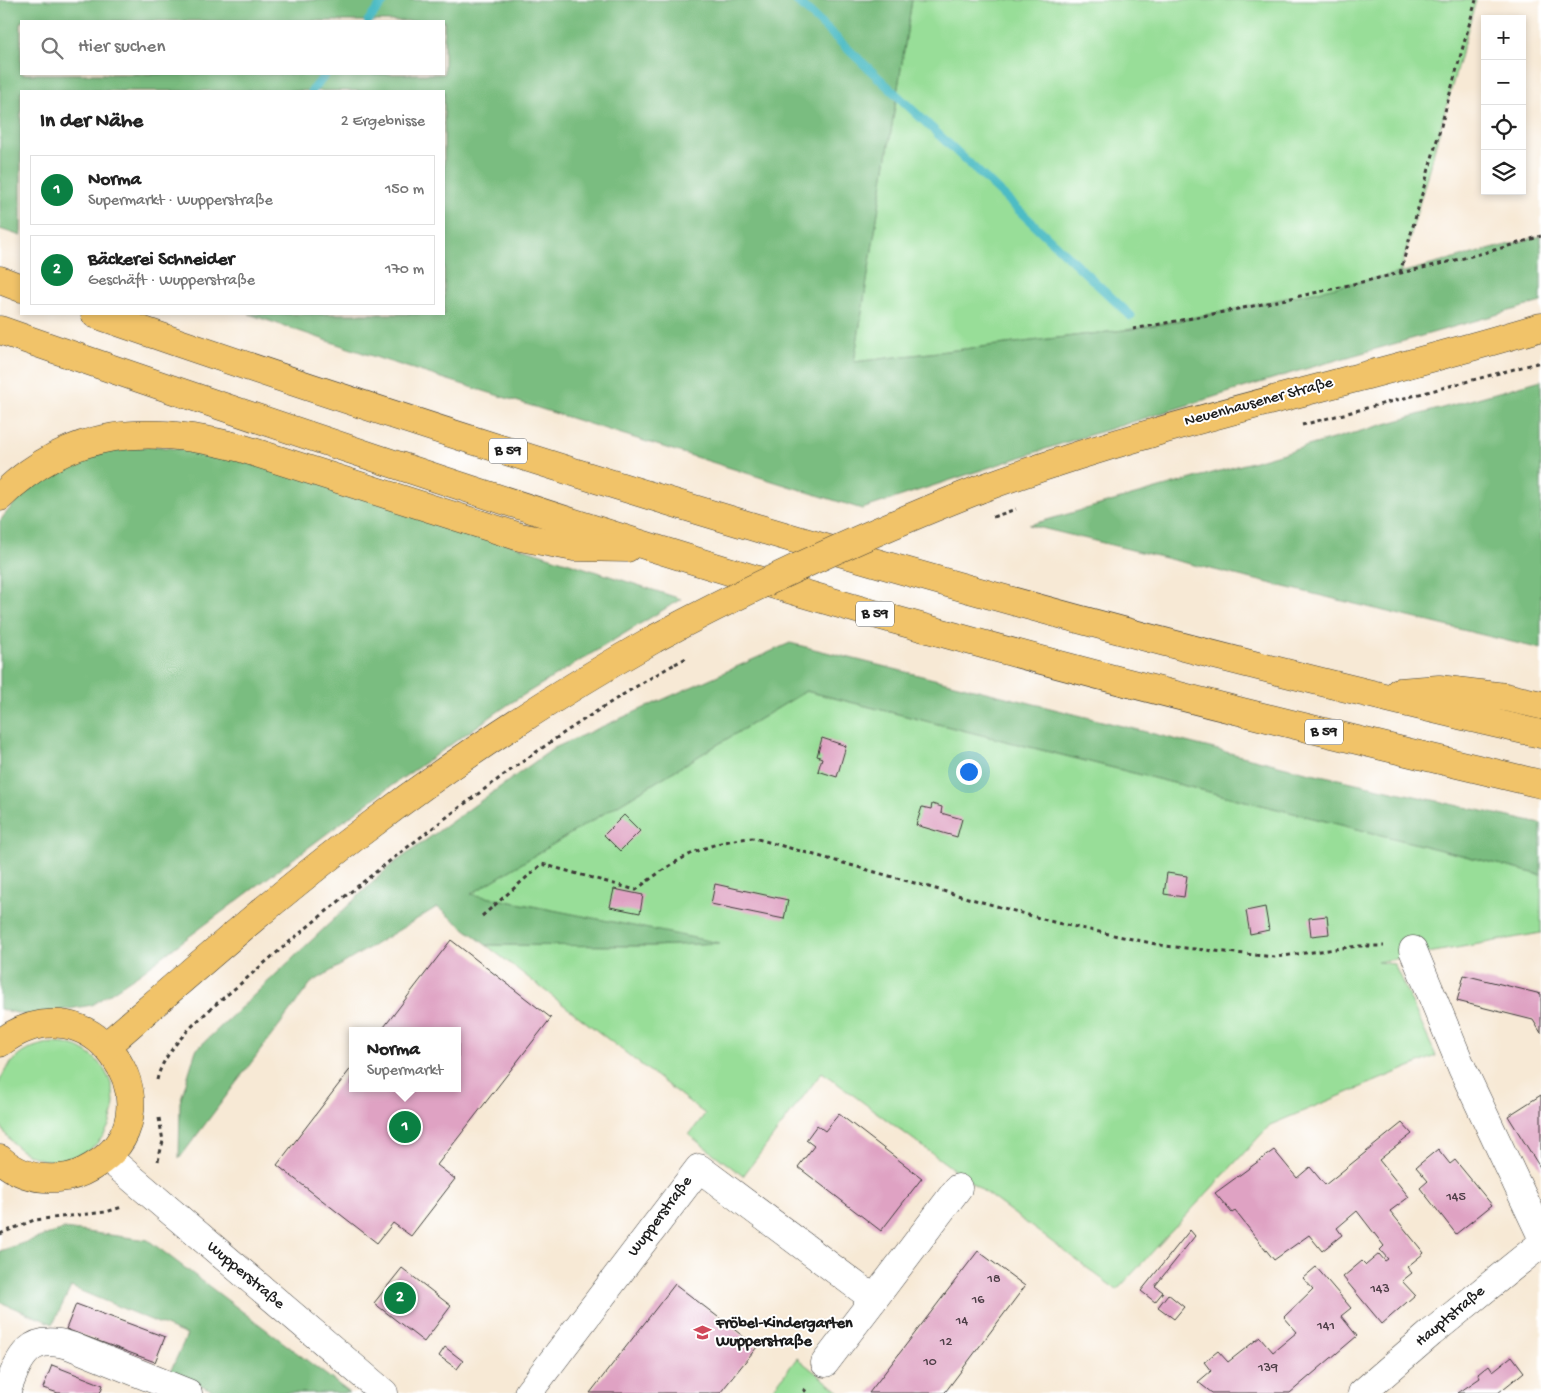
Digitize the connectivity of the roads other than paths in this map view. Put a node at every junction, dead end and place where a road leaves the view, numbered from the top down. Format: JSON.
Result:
{"nodes":[{"id":1,"x":0,"y":280,"type":"edge"},
{"id":2,"x":20,"y":288,"type":"edge"},
{"id":3,"x":98,"y":315,"type":"edge"},
{"id":4,"x":1541,"y":327,"type":"edge"},
{"id":5,"x":0,"y":330,"type":"edge"},
{"id":6,"x":0,"y":497,"type":"edge"},
{"id":7,"x":644,"y":545,"type":"junction"},
{"id":8,"x":1373,"y":694,"type":"junction"},
{"id":9,"x":1541,"y":705,"type":"edge"},
{"id":10,"x":1541,"y":734,"type":"edge"},
{"id":11,"x":1541,"y":784,"type":"edge"},
{"id":12,"x":1413,"y":950,"type":"road end"},
{"id":13,"x":0,"y":1043,"type":"edge"},
{"id":14,"x":106,"y":1046,"type":"junction"},
{"id":15,"x":107,"y":1157,"type":"junction"},
{"id":16,"x":0,"y":1159,"type":"edge"},
{"id":17,"x":958,"y":1188,"type":"dead end"},
{"id":18,"x":1541,"y":1235,"type":"edge"},
{"id":19,"x":1541,"y":1244,"type":"edge"},
{"id":20,"x":874,"y":1300,"type":"junction"},
{"id":21,"x":825,"y":1363,"type":"dead end"},
{"id":22,"x":6,"y":1393,"type":"edge"},
{"id":23,"x":188,"y":1393,"type":"edge"},
{"id":24,"x":384,"y":1393,"type":"edge"},
{"id":25,"x":528,"y":1393,"type":"edge"},
{"id":26,"x":1362,"y":1393,"type":"edge"}],
"edges":[{"from":1,"to":2,"type":"main road"},
{"from":3,"to":8,"type":"main road","number":"B 59"},
{"from":4,"to":14,"type":"main road","name":"Neuenhausener Straße","bridge":true},
{"from":5,"to":7,"type":"main road","number":"B 59"},
{"from":6,"to":7,"type":"main road"},
{"from":7,"to":11,"type":"main road","number":"B 59"},
{"from":8,"to":9,"type":"main road"},
{"from":8,"to":10,"type":"main road","number":"B 59"},
{"from":12,"to":18,"type":"street"},
{"from":13,"to":14,"type":"main road"},
{"from":14,"to":15,"type":"main road"},
{"from":15,"to":16,"type":"main road"},
{"from":15,"to":24,"type":"street","name":"Wupperstraße"},
{"from":17,"to":20,"type":"street"},
{"from":19,"to":26,"type":"street","name":"Hauptstraße"},
{"from":20,"to":21,"type":"street"},
{"from":20,"to":25,"type":"street","name":"Wupperstraße"},
{"from":22,"to":23,"type":"street"}]}
